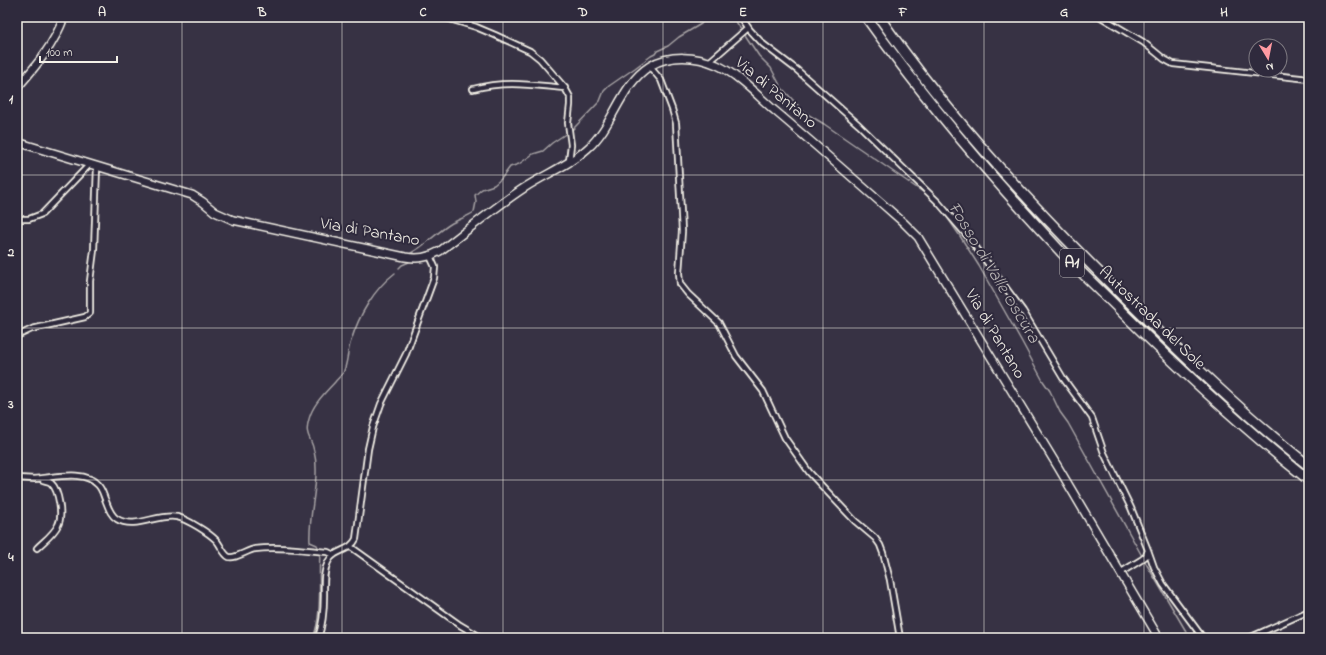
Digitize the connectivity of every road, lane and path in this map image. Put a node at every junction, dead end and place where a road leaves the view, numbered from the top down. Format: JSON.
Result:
{"nodes":[{"id":1,"x":64,"y":17,"type":"edge"},
{"id":2,"x":443,"y":17,"type":"edge"},
{"id":3,"x":741,"y":17,"type":"edge"},
{"id":4,"x":866,"y":17,"type":"edge"},
{"id":5,"x":879,"y":17,"type":"edge"},
{"id":6,"x":1101,"y":17,"type":"edge"},
{"id":7,"x":748,"y":28,"type":"junction"},
{"id":8,"x":709,"y":62,"type":"junction"},
{"id":9,"x":650,"y":67,"type":"junction"},
{"id":10,"x":1309,"y":79,"type":"edge"},
{"id":11,"x":17,"y":88,"type":"edge"},
{"id":12,"x":565,"y":88,"type":"junction"},
{"id":13,"x":473,"y":89,"type":"dead end"},
{"id":14,"x":17,"y":142,"type":"edge"},
{"id":15,"x":569,"y":161,"type":"junction"},
{"id":16,"x":89,"y":165,"type":"junction"},
{"id":17,"x":97,"y":167,"type":"junction"},
{"id":18,"x":17,"y":219,"type":"edge"},
{"id":19,"x":430,"y":256,"type":"junction"},
{"id":20,"x":17,"y":336,"type":"edge"},
{"id":21,"x":1309,"y":466,"type":"edge"},
{"id":22,"x":17,"y":478,"type":"edge"},
{"id":23,"x":34,"y":479,"type":"junction"},
{"id":24,"x":1309,"y":480,"type":"edge"},
{"id":25,"x":351,"y":547,"type":"junction"},
{"id":26,"x":37,"y":548,"type":"dead end"},
{"id":27,"x":1148,"y":550,"type":"junction"},
{"id":28,"x":334,"y":555,"type":"junction"},
{"id":29,"x":1120,"y":573,"type":"junction"},
{"id":30,"x":1309,"y":611,"type":"edge"},
{"id":31,"x":318,"y":638,"type":"edge"},
{"id":32,"x":482,"y":638,"type":"edge"},
{"id":33,"x":631,"y":638,"type":"edge"},
{"id":34,"x":634,"y":638,"type":"edge"},
{"id":35,"x":900,"y":638,"type":"edge"},
{"id":36,"x":1159,"y":638,"type":"edge"},
{"id":37,"x":1203,"y":638,"type":"edge"},
{"id":38,"x":1249,"y":638,"type":"edge"}],
"edges":[{"from":1,"to":11,"type":"street"},
{"from":2,"to":12,"type":"street"},
{"from":3,"to":7,"type":"street"},
{"from":4,"to":24,"type":"highway","name":"Autostrada del Sole","number":"A1"},
{"from":5,"to":21,"type":"highway","name":"Autostrada del Sole","number":"A1"},
{"from":6,"to":10,"type":"street"},
{"from":7,"to":8,"type":"street"},
{"from":7,"to":27,"type":"street"},
{"from":8,"to":9,"type":"street","name":"Via di Pantano"},
{"from":8,"to":29,"type":"street","name":"Via di Pantano"},
{"from":9,"to":15,"type":"street","name":"Via di Pantano"},
{"from":9,"to":35,"type":"street"},
{"from":12,"to":13,"type":"street"},
{"from":12,"to":15,"type":"street"},
{"from":14,"to":16,"type":"street","name":"Via di Pantano"},
{"from":15,"to":19,"type":"street","name":"Via di Pantano"},
{"from":16,"to":17,"type":"street","name":"Via di Pantano"},
{"from":16,"to":18,"type":"street"},
{"from":17,"to":19,"type":"street","name":"Via di Pantano"},
{"from":17,"to":20,"type":"street"},
{"from":19,"to":25,"type":"street"},
{"from":22,"to":23,"type":"street"},
{"from":23,"to":26,"type":"street"},
{"from":23,"to":28,"type":"street"},
{"from":25,"to":28,"type":"street"},
{"from":25,"to":32,"type":"street"},
{"from":27,"to":29,"type":"street"},
{"from":27,"to":37,"type":"street"},
{"from":28,"to":31,"type":"street"},
{"from":29,"to":36,"type":"street","name":"Via di Pantano"},
{"from":30,"to":38,"type":"street"},
{"from":33,"to":34,"type":"street"}]}
